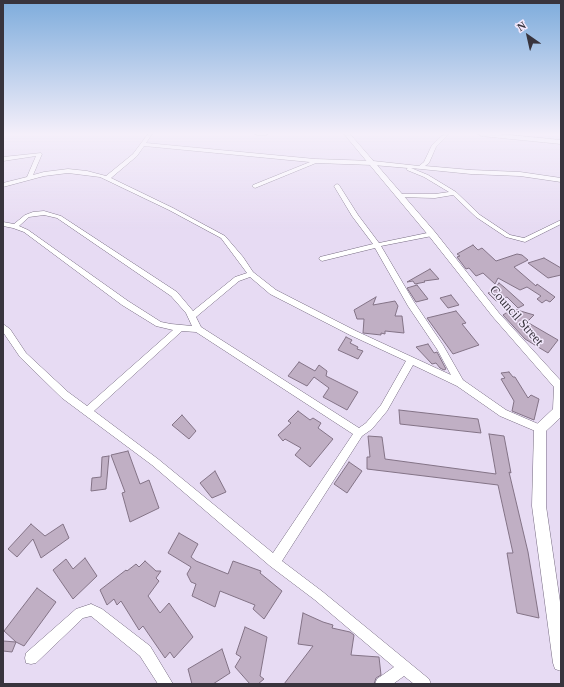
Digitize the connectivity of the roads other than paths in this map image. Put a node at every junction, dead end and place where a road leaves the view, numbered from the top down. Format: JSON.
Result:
{"nodes":[{"id":1,"x":34,"y":166,"type":"edge"},
{"id":2,"x":123,"y":166,"type":"edge"},
{"id":3,"x":303,"y":166,"type":"edge"},
{"id":4,"x":375,"y":166,"type":"edge"},
{"id":5,"x":403,"y":166,"type":"edge"},
{"id":6,"x":404,"y":166,"type":"edge"},
{"id":7,"x":420,"y":167,"type":"joint"},
{"id":8,"x":430,"y":168,"type":"joint"},
{"id":9,"x":30,"y":177,"type":"junction"},
{"id":10,"x":108,"y":178,"type":"junction"},
{"id":11,"x":561,"y":180,"type":"edge"},
{"id":12,"x":3,"y":185,"type":"edge"},
{"id":13,"x":255,"y":186,"type":"dead end"},
{"id":14,"x":337,"y":186,"type":"dead end"},
{"id":15,"x":454,"y":193,"type":"junction"},
{"id":16,"x":399,"y":196,"type":"junction"},
{"id":17,"x":561,"y":222,"type":"edge"},
{"id":18,"x":3,"y":224,"type":"edge"},
{"id":19,"x":15,"y":226,"type":"junction"},
{"id":20,"x":432,"y":234,"type":"junction"},
{"id":21,"x":377,"y":245,"type":"junction"},
{"id":22,"x":322,"y":259,"type":"dead end"},
{"id":23,"x":251,"y":274,"type":"junction"},
{"id":24,"x":192,"y":316,"type":"junction"},
{"id":25,"x":3,"y":327,"type":"edge"},
{"id":26,"x":180,"y":328,"type":"junction"},
{"id":27,"x":198,"y":329,"type":"junction"},
{"id":28,"x":411,"y":360,"type":"junction"},
{"id":29,"x":460,"y":383,"type":"junction"},
{"id":30,"x":560,"y":386,"type":"edge"},
{"id":31,"x":87,"y":412,"type":"junction"},
{"id":32,"x":540,"y":429,"type":"junction"},
{"id":33,"x":359,"y":433,"type":"junction"},
{"id":34,"x":274,"y":562,"type":"junction"},
{"id":35,"x":31,"y":658,"type":"dead end"},
{"id":36,"x":561,"y":664,"type":"edge"},
{"id":37,"x":404,"y":668,"type":"junction"},
{"id":38,"x":166,"y":684,"type":"edge"},
{"id":39,"x":382,"y":684,"type":"edge"},
{"id":40,"x":424,"y":684,"type":"edge"}],
"edges":[{"from":1,"to":9,"type":"street"},
{"from":2,"to":10,"type":"street"},
{"from":3,"to":13,"type":"street"},
{"from":4,"to":16,"type":"street","name":"Council Street"},
{"from":5,"to":15,"type":"street"},
{"from":6,"to":7,"type":"street"},
{"from":7,"to":8,"type":"street"},
{"from":8,"to":11,"type":"street"},
{"from":9,"to":10,"type":"street"},
{"from":9,"to":12,"type":"street"},
{"from":10,"to":23,"type":"street"},
{"from":14,"to":21,"type":"street"},
{"from":15,"to":16,"type":"street"},
{"from":15,"to":17,"type":"street"},
{"from":16,"to":20,"type":"street","name":"Council Street"},
{"from":18,"to":19,"type":"street"},
{"from":19,"to":24,"type":"street"},
{"from":19,"to":26,"type":"street"},
{"from":20,"to":21,"type":"street"},
{"from":20,"to":30,"type":"street","name":"Council Street"},
{"from":21,"to":22,"type":"street"},
{"from":21,"to":29,"type":"street"},
{"from":23,"to":24,"type":"street"},
{"from":23,"to":28,"type":"street"},
{"from":24,"to":27,"type":"street"},
{"from":25,"to":31,"type":"street"},
{"from":26,"to":27,"type":"street"},
{"from":26,"to":31,"type":"street"},
{"from":27,"to":33,"type":"street"},
{"from":28,"to":29,"type":"street"},
{"from":28,"to":33,"type":"street"},
{"from":29,"to":32,"type":"street"},
{"from":30,"to":32,"type":"street","name":"Council Street"},
{"from":31,"to":34,"type":"street"},
{"from":32,"to":36,"type":"street"},
{"from":33,"to":34,"type":"street"},
{"from":34,"to":37,"type":"street"},
{"from":35,"to":38,"type":"street"},
{"from":37,"to":39,"type":"street"},
{"from":37,"to":40,"type":"street"}]}
